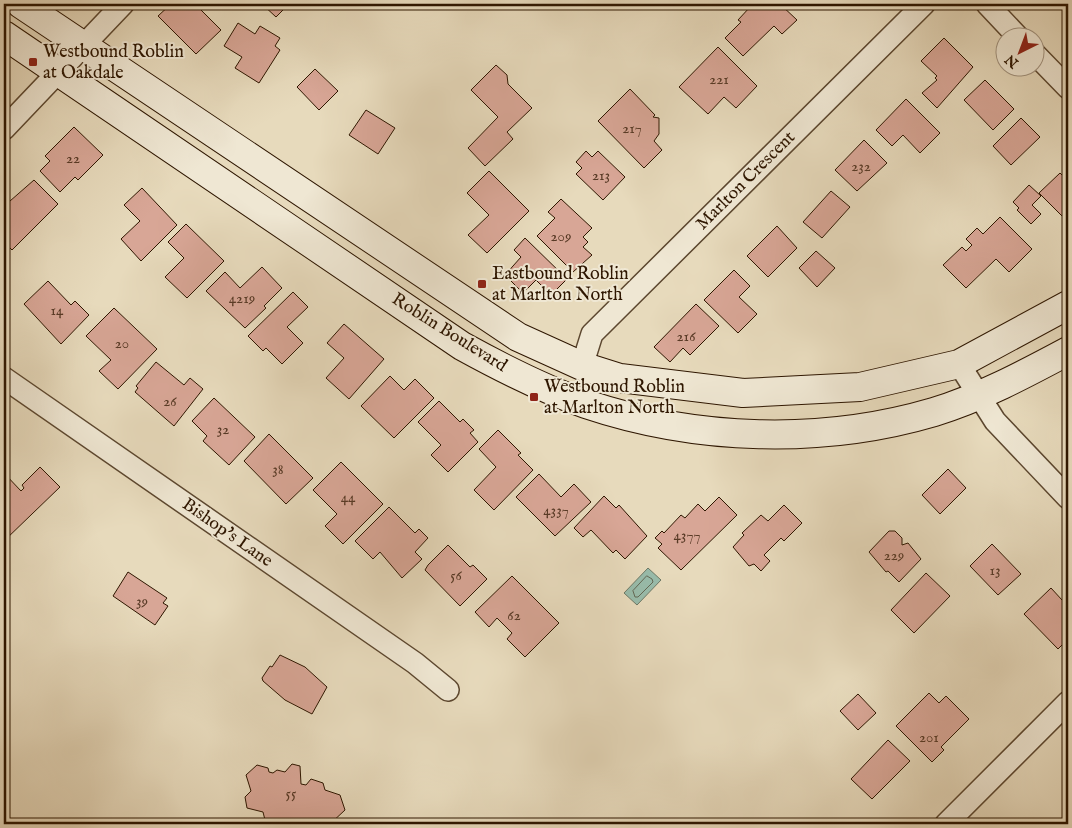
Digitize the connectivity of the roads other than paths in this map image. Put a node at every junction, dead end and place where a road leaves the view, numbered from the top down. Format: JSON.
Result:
{"nodes":[{"id":1,"x":21,"y":4,"type":"edge"},
{"id":2,"x":123,"y":4,"type":"edge"},
{"id":3,"x":924,"y":4,"type":"edge"},
{"id":4,"x":987,"y":4,"type":"edge"},
{"id":5,"x":1010,"y":28,"type":"edge"},
{"id":6,"x":4,"y":35,"type":"edge"},
{"id":7,"x":81,"y":45,"type":"junction"},
{"id":8,"x":1044,"y":63,"type":"edge"},
{"id":9,"x":59,"y":72,"type":"junction"},
{"id":10,"x":1068,"y":88,"type":"edge"},
{"id":11,"x":4,"y":129,"type":"edge"},
{"id":12,"x":1068,"y":305,"type":"edge"},
{"id":13,"x":1068,"y":351,"type":"edge"},
{"id":14,"x":959,"y":364,"type":"junction"},
{"id":15,"x":582,"y":366,"type":"junction"},
{"id":16,"x":4,"y":378,"type":"edge"},
{"id":17,"x":978,"y":395,"type":"junction"},
{"id":18,"x":1068,"y":498,"type":"edge"},
{"id":19,"x":448,"y":690,"type":"dead end"},
{"id":20,"x":1068,"y":702,"type":"edge"},
{"id":21,"x":946,"y":824,"type":"edge"}],
"edges":[{"from":1,"to":7,"type":"main road","name":"Roblin Boulevard"},
{"from":2,"to":7,"type":"street"},
{"from":3,"to":15,"type":"street","name":"Marlton Crescent"},
{"from":4,"to":5,"type":"street"},
{"from":6,"to":9,"type":"main road","name":"Roblin Boulevard"},
{"from":7,"to":9,"type":"street"},
{"from":7,"to":15,"type":"main road","name":"Roblin Boulevard"},
{"from":8,"to":10,"type":"street"},
{"from":9,"to":11,"type":"street"},
{"from":9,"to":17,"type":"main road","name":"Roblin Boulevard"},
{"from":12,"to":14,"type":"main road","name":"Roblin Boulevard"},
{"from":13,"to":17,"type":"main road","name":"Roblin Boulevard"},
{"from":14,"to":15,"type":"main road","name":"Roblin Boulevard"},
{"from":14,"to":17,"type":"street"},
{"from":16,"to":19,"type":"street","name":"Bishop's Lane"},
{"from":17,"to":18,"type":"street"},
{"from":20,"to":21,"type":"street"}]}
